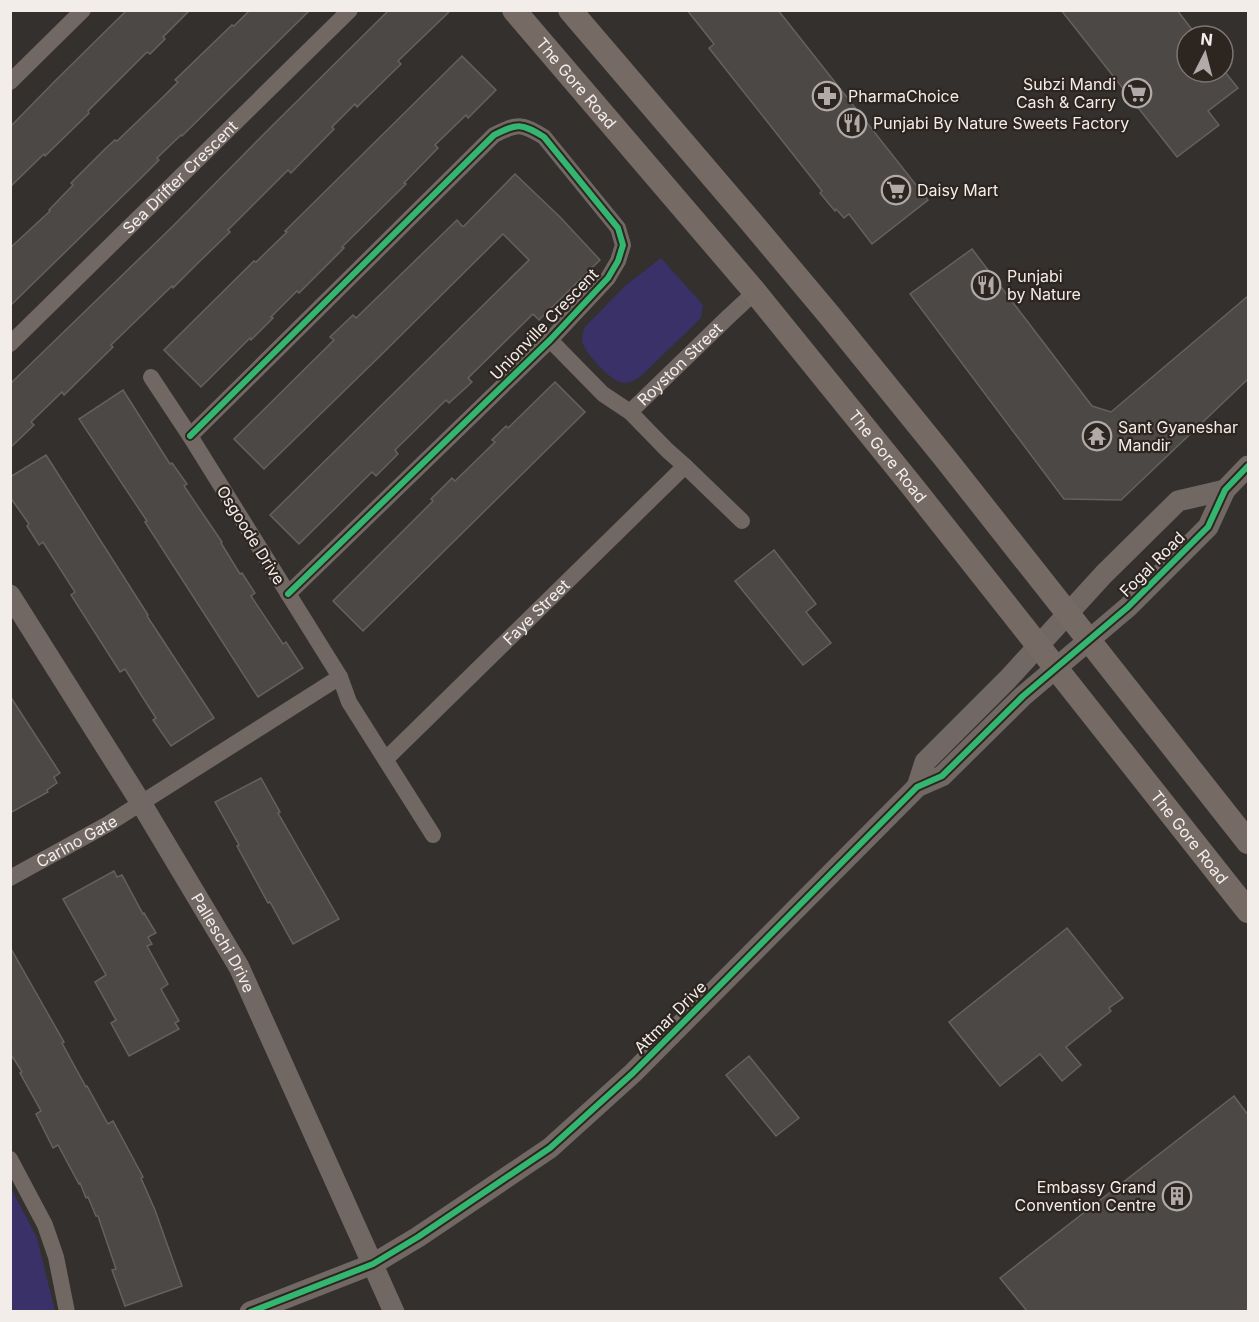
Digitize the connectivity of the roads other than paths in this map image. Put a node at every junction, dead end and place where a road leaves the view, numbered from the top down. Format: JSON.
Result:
{"nodes":[{"id":1,"x":83,"y":10,"type":"edge"},
{"id":2,"x":350,"y":10,"type":"edge"},
{"id":3,"x":514,"y":10,"type":"edge"},
{"id":4,"x":570,"y":10,"type":"edge"},
{"id":5,"x":10,"y":82,"type":"edge"},
{"id":6,"x":755,"y":292,"type":"junction"},
{"id":7,"x":550,"y":340,"type":"junction"},
{"id":8,"x":10,"y":344,"type":"edge"},
{"id":9,"x":151,"y":376,"type":"dead end"},
{"id":10,"x":630,"y":412,"type":"junction"},
{"id":11,"x":190,"y":436,"type":"junction"},
{"id":12,"x":685,"y":466,"type":"junction"},
{"id":13,"x":1248,"y":466,"type":"edge"},
{"id":14,"x":1225,"y":490,"type":"junction"},
{"id":15,"x":742,"y":521,"type":"dead end"},
{"id":16,"x":288,"y":594,"type":"junction"},
{"id":17,"x":10,"y":595,"type":"edge"},
{"id":18,"x":1068,"y":614,"type":"junction"},
{"id":19,"x":1089,"y":641,"type":"junction"},
{"id":20,"x":1038,"y":645,"type":"junction"},
{"id":21,"x":1057,"y":668,"type":"junction"},
{"id":22,"x":340,"y":677,"type":"junction"},
{"id":23,"x":386,"y":759,"type":"junction"},
{"id":24,"x":917,"y":787,"type":"junction"},
{"id":25,"x":141,"y":803,"type":"junction"},
{"id":26,"x":433,"y":835,"type":"dead end"},
{"id":27,"x":1248,"y":842,"type":"edge"},
{"id":28,"x":10,"y":878,"type":"edge"},
{"id":29,"x":1248,"y":910,"type":"edge"},
{"id":30,"x":10,"y":1160,"type":"edge"},
{"id":31,"x":373,"y":1264,"type":"junction"},
{"id":32,"x":67,"y":1311,"type":"edge"},
{"id":33,"x":250,"y":1311,"type":"edge"},
{"id":34,"x":394,"y":1311,"type":"edge"}],
"edges":[{"from":1,"to":5,"type":"street"},
{"from":2,"to":8,"type":"street","name":"Sea Drifter Crescent"},
{"from":3,"to":6,"type":"main road","name":"The Gore Road"},
{"from":4,"to":18,"type":"main road"},
{"from":6,"to":10,"type":"street","name":"Royston Street"},
{"from":6,"to":20,"type":"main road","name":"The Gore Road"},
{"from":7,"to":10,"type":"street","name":"Royston Street"},
{"from":7,"to":11,"type":"street","name":"Unionville Crescent"},
{"from":7,"to":16,"type":"street","name":"Unionville Crescent"},
{"from":9,"to":11,"type":"street","name":"Osgoode Drive"},
{"from":10,"to":12,"type":"street"},
{"from":11,"to":16,"type":"street","name":"Osgoode Drive"},
{"from":12,"to":15,"type":"street"},
{"from":12,"to":23,"type":"street","name":"Faye Street"},
{"from":13,"to":14,"type":"street","name":"Fogal Road"},
{"from":14,"to":18,"type":"street","name":"Fogal Road"},
{"from":14,"to":19,"type":"street","name":"Fogal Road"},
{"from":16,"to":22,"type":"street","name":"Osgoode Drive"},
{"from":17,"to":25,"type":"street","name":"Palleschi Drive"},
{"from":18,"to":19,"type":"main road"},
{"from":18,"to":20,"type":"street","name":"Fogal Road"},
{"from":19,"to":21,"type":"street","name":"Fogal Road"},
{"from":19,"to":27,"type":"main road"},
{"from":20,"to":21,"type":"main road","name":"The Gore Road"},
{"from":20,"to":24,"type":"street","name":"Attmar Drive"},
{"from":21,"to":24,"type":"street","name":"Attmar Drive"},
{"from":21,"to":29,"type":"main road","name":"The Gore Road"},
{"from":22,"to":23,"type":"street","name":"Osgoode Drive"},
{"from":22,"to":25,"type":"street"},
{"from":23,"to":26,"type":"street","name":"Osgoode Drive"},
{"from":24,"to":31,"type":"street","name":"Attmar Drive"},
{"from":25,"to":28,"type":"street","name":"Carino Gate"},
{"from":25,"to":31,"type":"street","name":"Palleschi Drive"},
{"from":30,"to":32,"type":"street"},
{"from":31,"to":33,"type":"street","name":"Attmar Drive"},
{"from":31,"to":34,"type":"street","name":"Palleschi Drive"}]}
